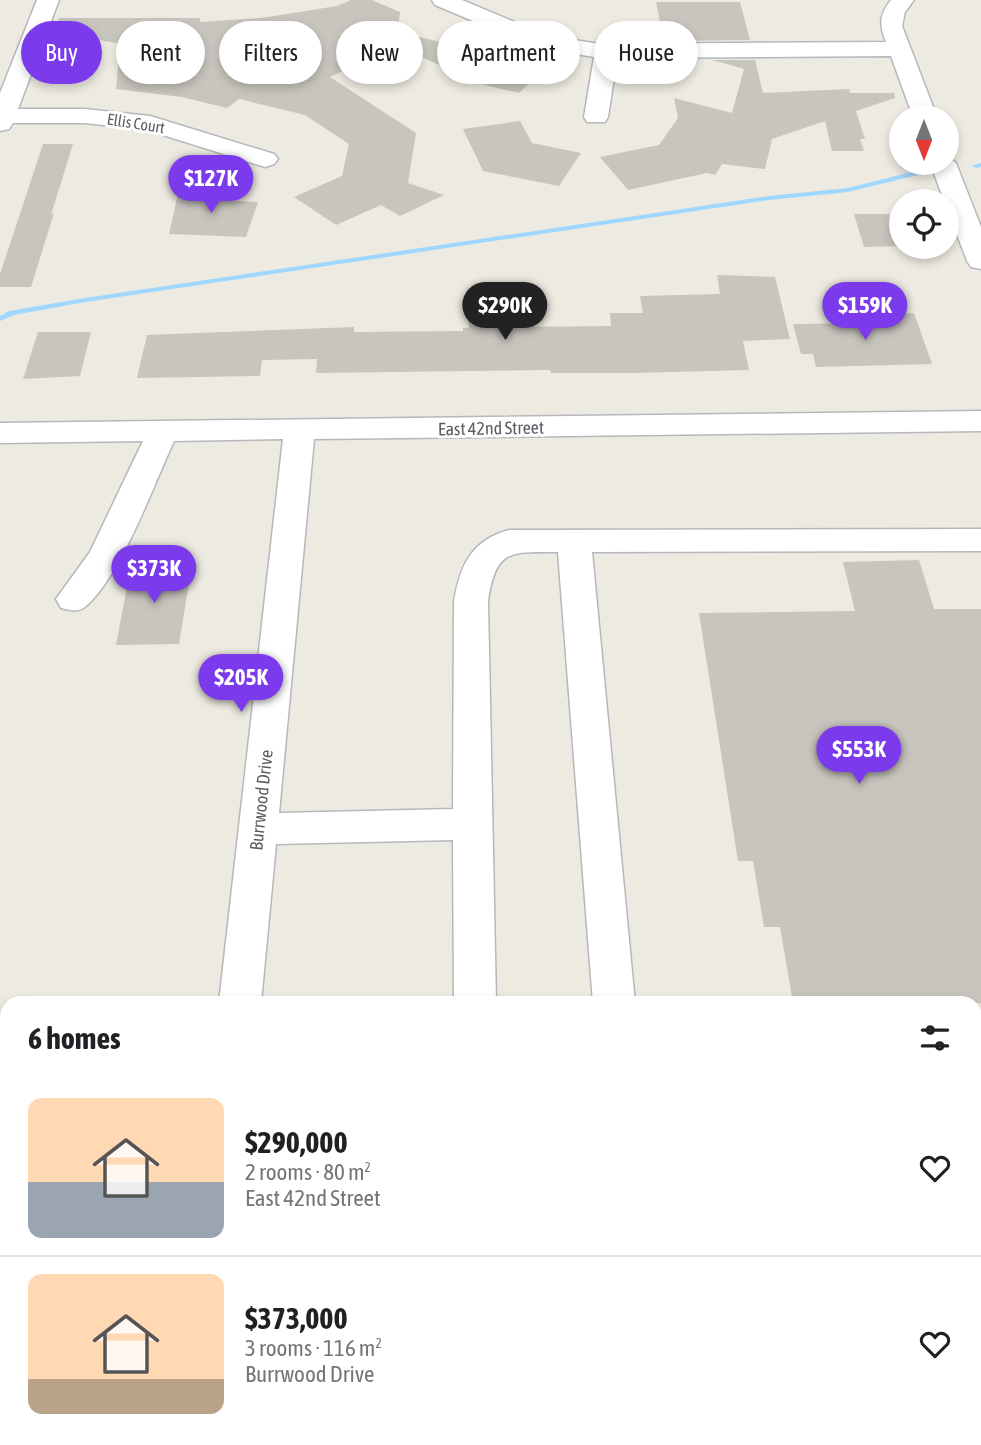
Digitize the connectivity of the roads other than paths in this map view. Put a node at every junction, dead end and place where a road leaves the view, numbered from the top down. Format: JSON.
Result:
{"nodes":[{"id":1,"x":48,"y":0,"type":"edge"},
{"id":2,"x":443,"y":0,"type":"edge"},
{"id":3,"x":903,"y":0,"type":"edge"},
{"id":4,"x":594,"y":49,"type":"edge"},
{"id":5,"x":899,"y":49,"type":"junction"},
{"id":6,"x":698,"y":50,"type":"edge"},
{"id":7,"x":602,"y":84,"type":"edge"},
{"id":8,"x":920,"y":105,"type":"edge"},
{"id":9,"x":596,"y":117,"type":"dead end"},
{"id":10,"x":1,"y":119,"type":"edge"},
{"id":11,"x":265,"y":159,"type":"dead end"},
{"id":12,"x":948,"y":175,"type":"edge"},
{"id":13,"x":981,"y":261,"type":"edge"},
{"id":14,"x":981,"y":421,"type":"edge"},
{"id":15,"x":299,"y":430,"type":"junction"},
{"id":16,"x":163,"y":432,"type":"junction"},
{"id":17,"x":0,"y":433,"type":"edge"},
{"id":18,"x":981,"y":540,"type":"edge"},
{"id":19,"x":574,"y":541,"type":"junction"},
{"id":20,"x":73,"y":599,"type":"dead end"},
{"id":21,"x":472,"y":824,"type":"junction"},
{"id":22,"x":258,"y":829,"type":"junction"},
{"id":23,"x":241,"y":996,"type":"edge"},
{"id":24,"x":475,"y":996,"type":"edge"},
{"id":25,"x":613,"y":996,"type":"edge"}],
"edges":[{"from":1,"to":10,"type":"street"},
{"from":2,"to":4,"type":"street"},
{"from":3,"to":5,"type":"street"},
{"from":5,"to":6,"type":"street"},
{"from":5,"to":8,"type":"street"},
{"from":7,"to":9,"type":"street"},
{"from":10,"to":11,"type":"street","name":"Ellis Court"},
{"from":12,"to":13,"type":"street"},
{"from":14,"to":15,"type":"street","name":"East 42nd Street"},
{"from":15,"to":16,"type":"street","name":"East 42nd Street"},
{"from":15,"to":22,"type":"street","name":"Burrwood Drive"},
{"from":16,"to":17,"type":"street","name":"East 42nd Street"},
{"from":16,"to":20,"type":"street"},
{"from":18,"to":19,"type":"street"},
{"from":19,"to":21,"type":"street"},
{"from":19,"to":25,"type":"street"},
{"from":21,"to":22,"type":"street"},
{"from":21,"to":24,"type":"street"},
{"from":22,"to":23,"type":"street","name":"Burrwood Drive"}]}
